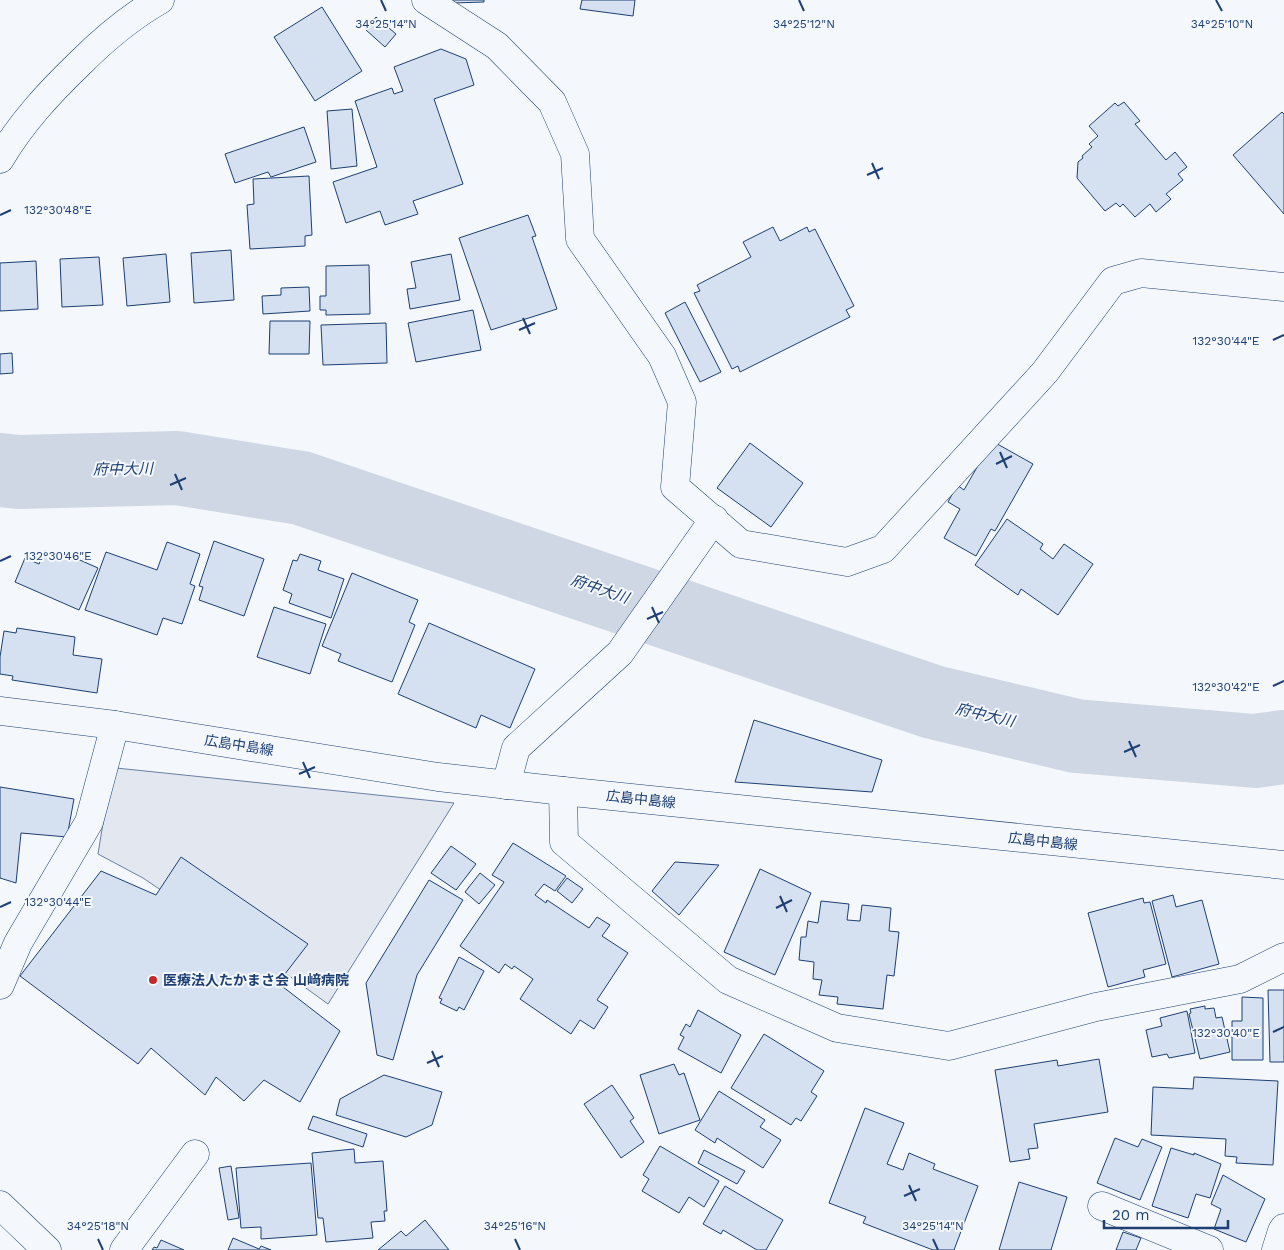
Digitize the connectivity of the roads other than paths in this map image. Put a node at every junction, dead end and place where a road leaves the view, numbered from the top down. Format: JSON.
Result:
{"nodes":[{"id":1,"x":160,"y":0,"type":"edge"},
{"id":2,"x":426,"y":0,"type":"edge"},
{"id":3,"x":0,"y":159,"type":"edge"},
{"id":4,"x":1284,"y":287,"type":"edge"},
{"id":5,"x":708,"y":527,"type":"junction"},
{"id":6,"x":0,"y":711,"type":"edge"},
{"id":7,"x":114,"y":725,"type":"junction"},
{"id":8,"x":506,"y":785,"type":"junction"},
{"id":9,"x":563,"y":791,"type":"junction"},
{"id":10,"x":1284,"y":866,"type":"edge"},
{"id":11,"x":1284,"y":957,"type":"edge"},
{"id":12,"x":0,"y":985,"type":"edge"},
{"id":13,"x":195,"y":1154,"type":"dead end"},
{"id":14,"x":0,"y":1205,"type":"edge"},
{"id":15,"x":1102,"y":1206,"type":"dead end"},
{"id":16,"x":1284,"y":1228,"type":"edge"},
{"id":17,"x":47,"y":1250,"type":"edge"},
{"id":18,"x":124,"y":1250,"type":"edge"},
{"id":19,"x":1209,"y":1250,"type":"edge"},
{"id":20,"x":1276,"y":1250,"type":"edge"}],
"edges":[{"from":1,"to":3,"type":"street"},
{"from":2,"to":5,"type":"street"},
{"from":4,"to":5,"type":"street"},
{"from":5,"to":8,"type":"street"},
{"from":6,"to":7,"type":"street","name":"広島中島線"},
{"from":7,"to":8,"type":"street","name":"広島中島線"},
{"from":7,"to":12,"type":"street"},
{"from":8,"to":9,"type":"street","name":"広島中島線"},
{"from":9,"to":10,"type":"street","name":"広島中島線"},
{"from":9,"to":11,"type":"street"},
{"from":13,"to":18,"type":"street"},
{"from":14,"to":17,"type":"street"},
{"from":15,"to":19,"type":"street"},
{"from":16,"to":20,"type":"street"}]}
